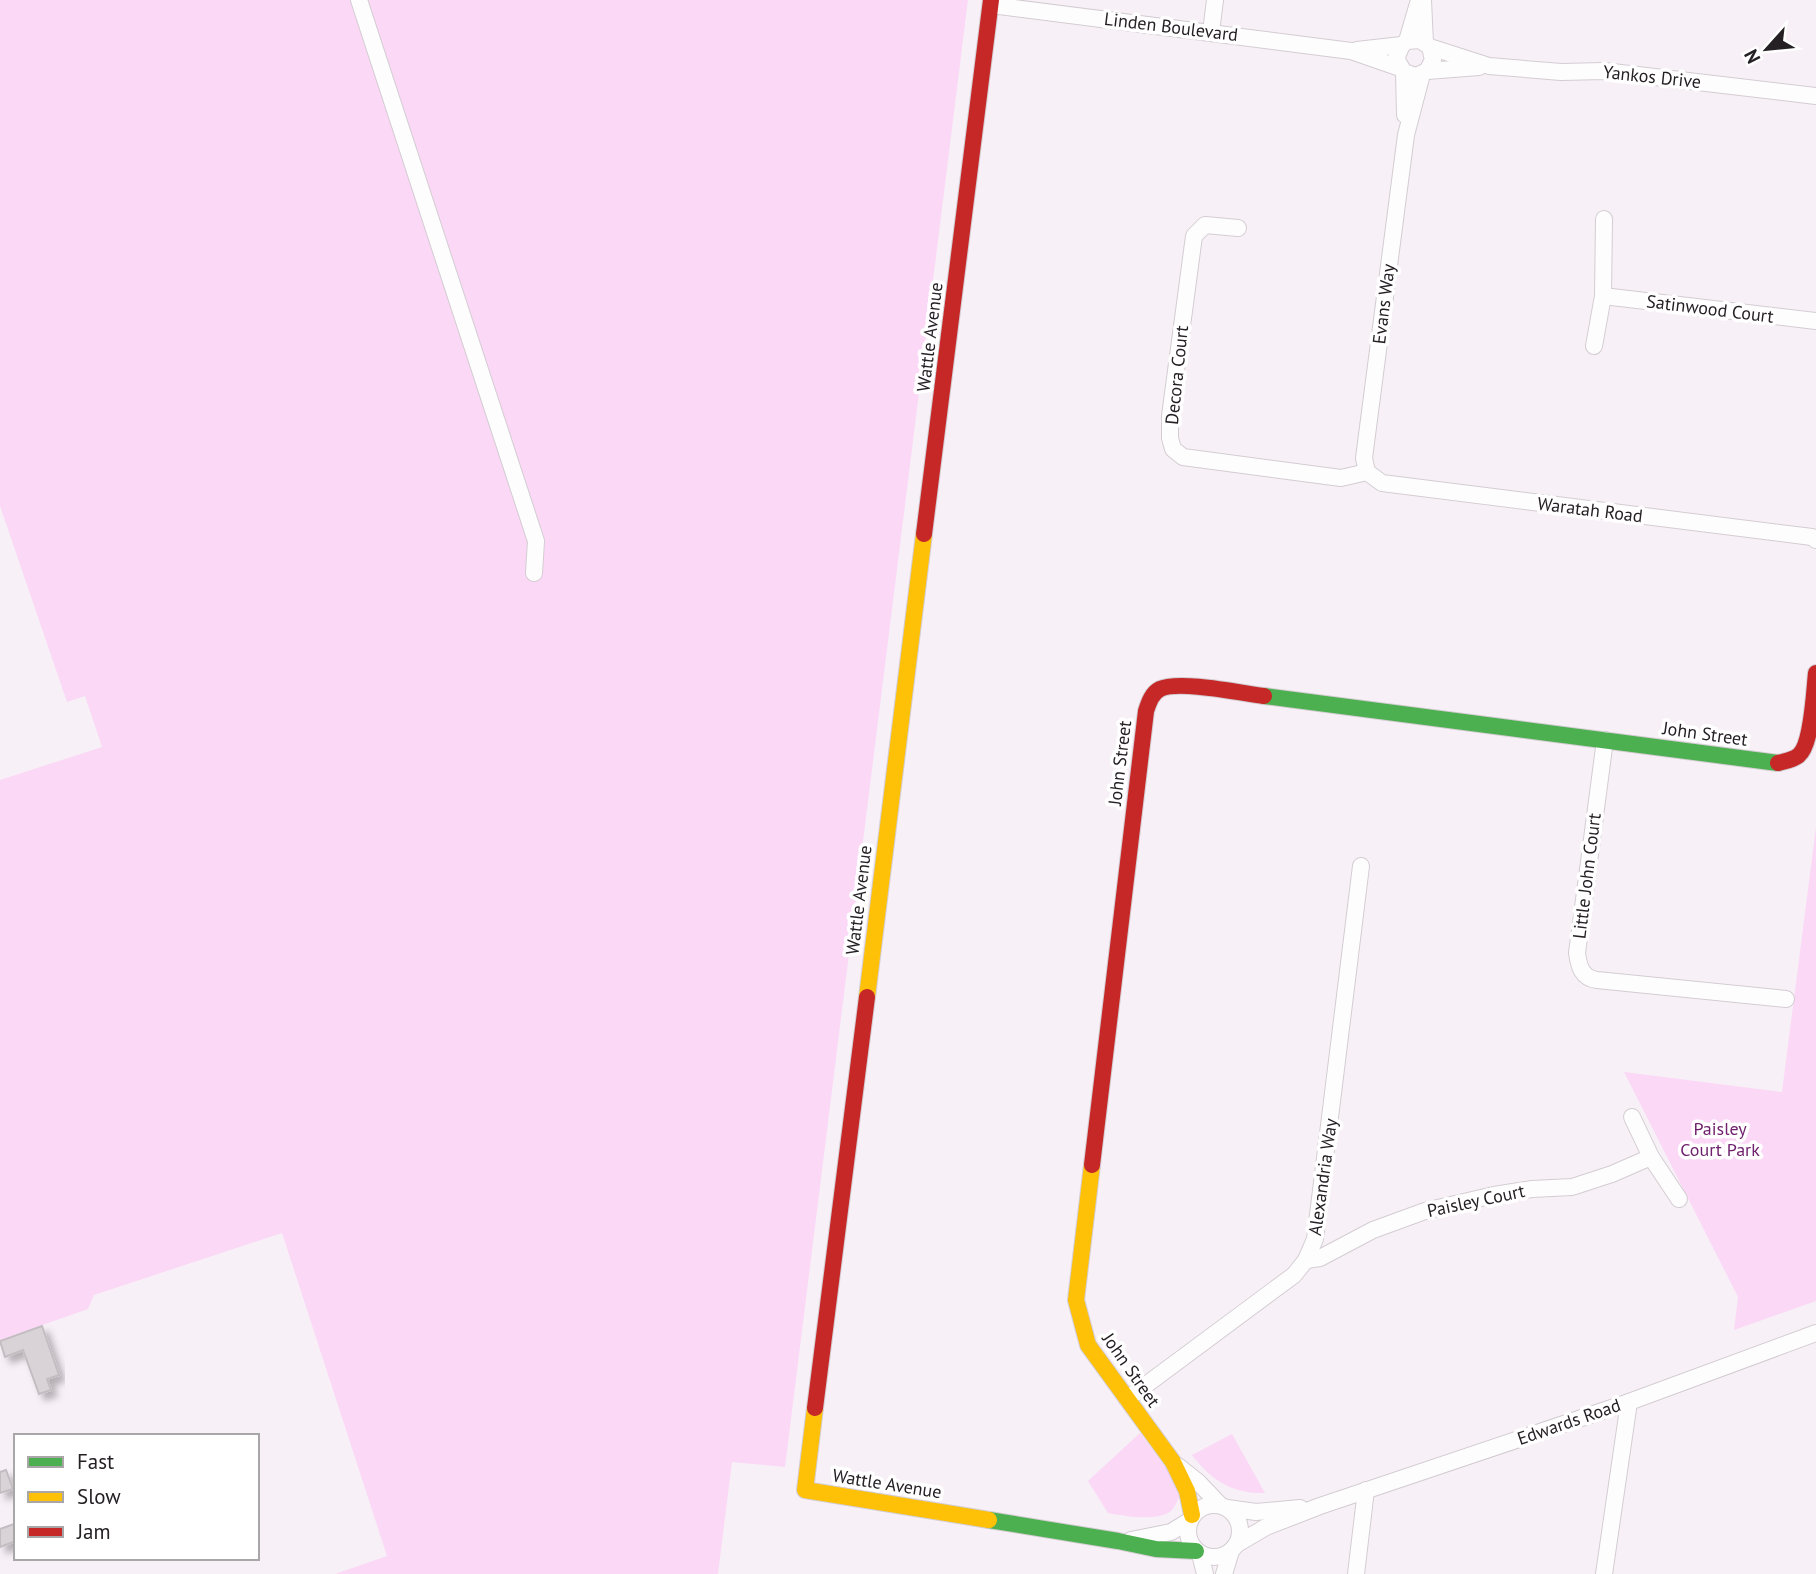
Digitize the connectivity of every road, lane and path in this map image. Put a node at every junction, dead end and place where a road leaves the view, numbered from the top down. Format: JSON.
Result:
{"nodes":[{"id":1,"x":359,"y":0,"type":"edge"},
{"id":2,"x":1215,"y":0,"type":"edge"},
{"id":3,"x":1421,"y":0,"type":"edge"},
{"id":4,"x":991,"y":2,"type":"edge"},
{"id":5,"x":1211,"y":32,"type":"junction"},
{"id":6,"x":1404,"y":43,"type":"junction"},
{"id":7,"x":1428,"y":45,"type":"junction"},
{"id":8,"x":1351,"y":51,"type":"junction"},
{"id":9,"x":1489,"y":66,"type":"junction"},
{"id":10,"x":1402,"y":70,"type":"junction"},
{"id":11,"x":1425,"y":73,"type":"junction"},
{"id":12,"x":1816,"y":96,"type":"edge"},
{"id":13,"x":1406,"y":135,"type":"junction"},
{"id":14,"x":1604,"y":219,"type":"dead end"},
{"id":15,"x":1238,"y":228,"type":"dead end"},
{"id":16,"x":1603,"y":296,"type":"junction"},
{"id":17,"x":1816,"y":321,"type":"edge"},
{"id":18,"x":1594,"y":345,"type":"dead end"},
{"id":19,"x":1367,"y":472,"type":"junction"},
{"id":20,"x":1816,"y":540,"type":"edge"},
{"id":21,"x":534,"y":573,"type":"dead end"},
{"id":22,"x":1816,"y":673,"type":"edge"},
{"id":23,"x":1605,"y":740,"type":"junction"},
{"id":24,"x":1360,"y":866,"type":"dead end"},
{"id":25,"x":1786,"y":999,"type":"dead end"},
{"id":26,"x":1632,"y":1117,"type":"dead end"},
{"id":27,"x":1651,"y":1157,"type":"junction"},
{"id":28,"x":1679,"y":1199,"type":"dead end"},
{"id":29,"x":1306,"y":1260,"type":"junction"},
{"id":30,"x":1816,"y":1333,"type":"edge"},
{"id":31,"x":1127,"y":1399,"type":"junction"},
{"id":32,"x":1629,"y":1402,"type":"junction"},
{"id":33,"x":1173,"y":1462,"type":"junction"},
{"id":34,"x":1366,"y":1490,"type":"junction"},
{"id":35,"x":1223,"y":1506,"type":"junction"},
{"id":36,"x":1320,"y":1506,"type":"junction"},
{"id":37,"x":1190,"y":1518,"type":"junction"},
{"id":38,"x":1118,"y":1541,"type":"junction"},
{"id":39,"x":1234,"y":1548,"type":"junction"},
{"id":40,"x":1198,"y":1553,"type":"junction"},
{"id":41,"x":1205,"y":1574,"type":"edge"},
{"id":42,"x":1224,"y":1574,"type":"edge"},
{"id":43,"x":1356,"y":1574,"type":"edge"},
{"id":44,"x":1604,"y":1574,"type":"edge"}],
"edges":[{"from":1,"to":21,"type":"street"},
{"from":2,"to":5,"type":"street"},
{"from":3,"to":6,"type":"street"},
{"from":3,"to":7,"type":"street"},
{"from":4,"to":5,"type":"street","name":"Linden Boulevard"},
{"from":4,"to":38,"type":"street","name":"Wattle Avenue"},
{"from":5,"to":8,"type":"street","name":"Linden Boulevard"},
{"from":6,"to":7,"type":"street"},
{"from":6,"to":8,"type":"street"},
{"from":6,"to":10,"type":"street"},
{"from":7,"to":9,"type":"street","name":"Yankos Drive"},
{"from":7,"to":11,"type":"street"},
{"from":8,"to":10,"type":"street"},
{"from":9,"to":11,"type":"street","name":"Yankos Drive"},
{"from":9,"to":12,"type":"street","name":"Yankos Drive"},
{"from":10,"to":11,"type":"street"},
{"from":10,"to":13,"type":"street","name":"Evans Way"},
{"from":11,"to":13,"type":"street","name":"Evans Way"},
{"from":13,"to":19,"type":"street","name":"Evans Way"},
{"from":14,"to":16,"type":"street"},
{"from":15,"to":19,"type":"street","name":"Decora Court"},
{"from":16,"to":17,"type":"street","name":"Satinwood Court"},
{"from":16,"to":18,"type":"street"},
{"from":19,"to":20,"type":"street","name":"Waratah Road"},
{"from":22,"to":23,"type":"street","name":"John Street"},
{"from":23,"to":25,"type":"street","name":"Little John Court"},
{"from":23,"to":31,"type":"street","name":"John Street"},
{"from":24,"to":29,"type":"street","name":"Alexandria Way"},
{"from":26,"to":27,"type":"street"},
{"from":27,"to":28,"type":"street"},
{"from":27,"to":29,"type":"street","name":"Paisley Court"},
{"from":29,"to":31,"type":"street","name":"Alexandria Way"},
{"from":30,"to":32,"type":"street","name":"Edwards Road"},
{"from":31,"to":33,"type":"street","name":"John Street"},
{"from":32,"to":34,"type":"street","name":"Edwards Road"},
{"from":32,"to":44,"type":"street"},
{"from":33,"to":35,"type":"street","name":"John Street"},
{"from":33,"to":37,"type":"street","name":"John Street"},
{"from":34,"to":36,"type":"street","name":"Edwards Road"},
{"from":34,"to":43,"type":"street"},
{"from":35,"to":36,"type":"street","name":"Edwards Road"},
{"from":35,"to":37,"type":"street"},
{"from":35,"to":39,"type":"street"},
{"from":36,"to":39,"type":"street","name":"Edwards Road"},
{"from":37,"to":38,"type":"street","name":"Wattle Avenue"},
{"from":37,"to":40,"type":"street"},
{"from":38,"to":40,"type":"street","name":"Wattle Avenue"},
{"from":39,"to":40,"type":"street"},
{"from":39,"to":42,"type":"street"},
{"from":40,"to":41,"type":"street"}]}
